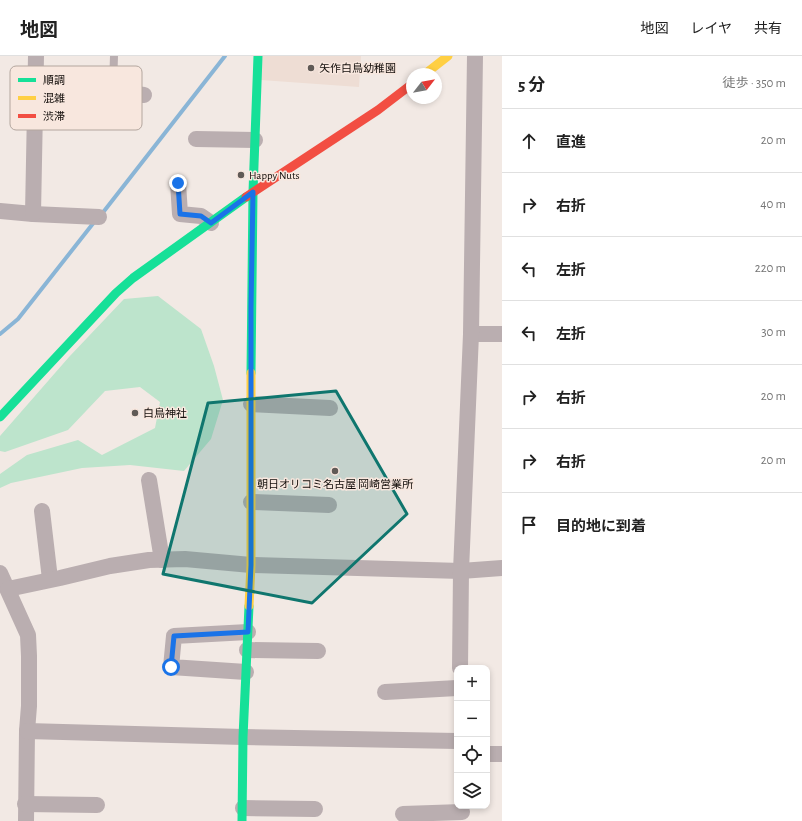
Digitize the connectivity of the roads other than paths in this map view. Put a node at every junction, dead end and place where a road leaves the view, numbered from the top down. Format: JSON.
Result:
{"nodes":[{"id":1,"x":36,"y":56,"type":"edge"},
{"id":2,"x":114,"y":56,"type":"edge"},
{"id":3,"x":258,"y":56,"type":"edge"},
{"id":4,"x":448,"y":56,"type":"edge"},
{"id":5,"x":475,"y":56,"type":"edge"},
{"id":6,"x":36,"y":66,"type":"edge"},
{"id":7,"x":114,"y":66,"type":"edge"},
{"id":8,"x":433,"y":68,"type":"edge"},
{"id":9,"x":406,"y":89,"type":"edge"},
{"id":10,"x":35,"y":130,"type":"edge"},
{"id":11,"x":196,"y":139,"type":"dead end"},
{"id":12,"x":255,"y":140,"type":"junction"},
{"id":13,"x":178,"y":183,"type":"dead end"},
{"id":14,"x":253,"y":192,"type":"junction"},
{"id":15,"x":0,"y":211,"type":"edge"},
{"id":16,"x":33,"y":214,"type":"junction"},
{"id":17,"x":99,"y":217,"type":"dead end"},
{"id":18,"x":211,"y":223,"type":"junction"},
{"id":19,"x":471,"y":334,"type":"junction"},
{"id":20,"x":502,"y":334,"type":"edge"},
{"id":21,"x":251,"y":404,"type":"junction"},
{"id":22,"x":330,"y":408,"type":"dead end"},
{"id":23,"x":0,"y":417,"type":"edge"},
{"id":24,"x":149,"y":480,"type":"dead end"},
{"id":25,"x":251,"y":502,"type":"junction"},
{"id":26,"x":329,"y":505,"type":"dead end"},
{"id":27,"x":42,"y":511,"type":"dead end"},
{"id":28,"x":162,"y":560,"type":"junction"},
{"id":29,"x":251,"y":565,"type":"junction"},
{"id":30,"x":502,"y":568,"type":"edge"},
{"id":31,"x":461,"y":571,"type":"junction"},
{"id":32,"x":0,"y":572,"type":"edge"},
{"id":33,"x":50,"y":579,"type":"junction"},
{"id":34,"x":8,"y":589,"type":"junction"},
{"id":35,"x":248,"y":632,"type":"junction"},
{"id":36,"x":247,"y":650,"type":"junction"},
{"id":37,"x":318,"y":651,"type":"dead end"},
{"id":38,"x":460,"y":665,"type":"edge"},
{"id":39,"x":246,"y":672,"type":"junction"},
{"id":40,"x":454,"y":688,"type":"edge"},
{"id":41,"x":385,"y":692,"type":"dead end"},
{"id":42,"x":27,"y":731,"type":"junction"},
{"id":43,"x":243,"y":737,"type":"junction"},
{"id":44,"x":454,"y":741,"type":"edge"},
{"id":45,"x":490,"y":754,"type":"edge"},
{"id":46,"x":502,"y":754,"type":"edge"},
{"id":47,"x":25,"y":804,"type":"junction"},
{"id":48,"x":97,"y":805,"type":"dead end"},
{"id":49,"x":315,"y":809,"type":"dead end"},
{"id":50,"x":461,"y":813,"type":"edge"},
{"id":51,"x":243,"y":814,"type":"edge"},
{"id":52,"x":403,"y":814,"type":"dead end"},
{"id":53,"x":26,"y":821,"type":"edge"}],
"edges":[{"from":1,"to":6,"type":"street"},
{"from":2,"to":7,"type":"lane"},
{"from":3,"to":12,"type":"street"},
{"from":4,"to":8,"type":"street"},
{"from":5,"to":19,"type":"street"},
{"from":9,"to":14,"type":"street"},
{"from":10,"to":16,"type":"street"},
{"from":11,"to":12,"type":"street"},
{"from":12,"to":14,"type":"street"},
{"from":13,"to":18,"type":"street"},
{"from":14,"to":18,"type":"street"},
{"from":14,"to":21,"type":"street"},
{"from":15,"to":16,"type":"street"},
{"from":16,"to":17,"type":"street"},
{"from":18,"to":23,"type":"street"},
{"from":19,"to":20,"type":"street"},
{"from":19,"to":31,"type":"street"},
{"from":21,"to":22,"type":"street"},
{"from":21,"to":25,"type":"street"},
{"from":24,"to":28,"type":"street"},
{"from":25,"to":26,"type":"street"},
{"from":25,"to":29,"type":"street"},
{"from":27,"to":33,"type":"street"},
{"from":28,"to":29,"type":"street"},
{"from":28,"to":33,"type":"street"},
{"from":29,"to":31,"type":"street"},
{"from":29,"to":35,"type":"street"},
{"from":30,"to":31,"type":"street"},
{"from":31,"to":38,"type":"street"},
{"from":32,"to":34,"type":"street"},
{"from":33,"to":34,"type":"street"},
{"from":34,"to":42,"type":"street"},
{"from":35,"to":36,"type":"street"},
{"from":35,"to":39,"type":"street"},
{"from":36,"to":37,"type":"street"},
{"from":36,"to":39,"type":"street"},
{"from":39,"to":43,"type":"street"},
{"from":40,"to":41,"type":"street"},
{"from":42,"to":43,"type":"street"},
{"from":42,"to":47,"type":"street"},
{"from":43,"to":44,"type":"street"},
{"from":43,"to":51,"type":"street"},
{"from":45,"to":46,"type":"street"},
{"from":47,"to":48,"type":"street"},
{"from":47,"to":53,"type":"street"},
{"from":49,"to":51,"type":"street"},
{"from":50,"to":52,"type":"street"}]}
